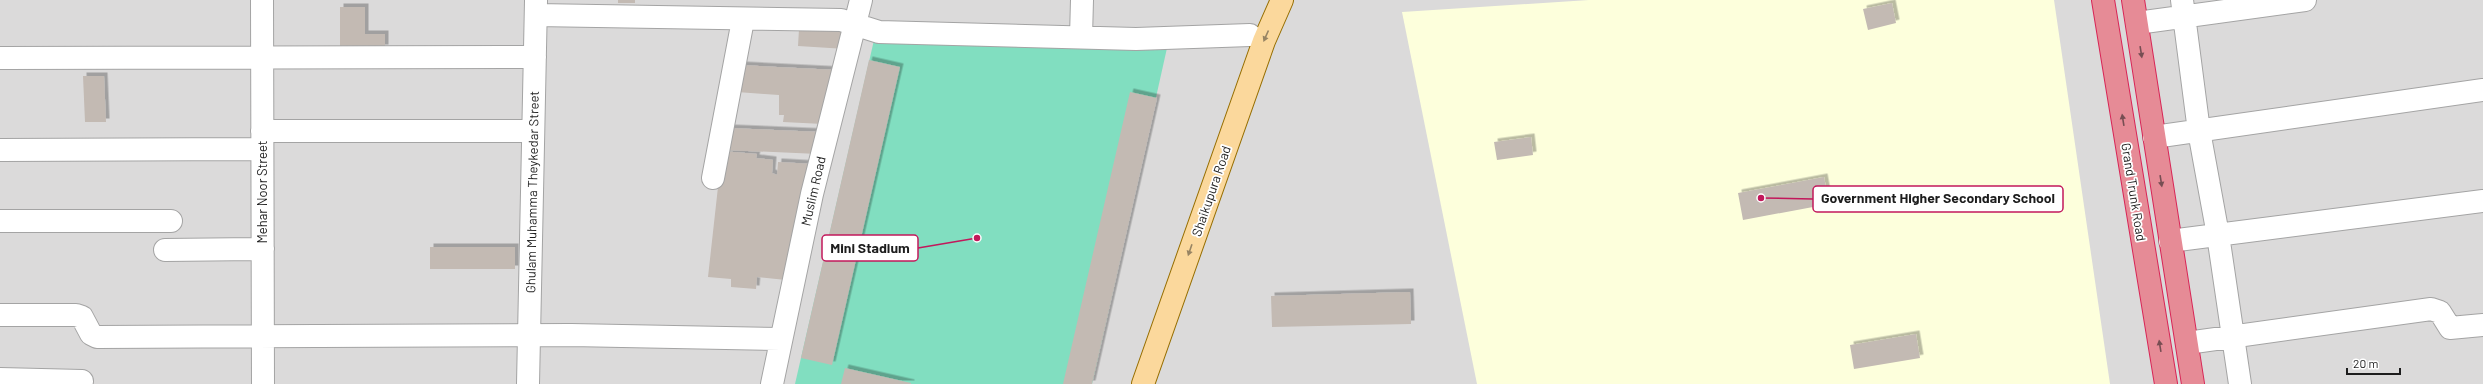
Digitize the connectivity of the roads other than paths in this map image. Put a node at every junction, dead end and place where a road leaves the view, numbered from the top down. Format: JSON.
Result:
{"nodes":[{"id":1,"x":262,"y":0,"type":"edge"},
{"id":2,"x":861,"y":0,"type":"edge"},
{"id":3,"x":1082,"y":0,"type":"edge"},
{"id":4,"x":1266,"y":0,"type":"edge"},
{"id":5,"x":1282,"y":0,"type":"edge"},
{"id":6,"x":2103,"y":0,"type":"edge"},
{"id":7,"x":2133,"y":0,"type":"edge"},
{"id":8,"x":2305,"y":0,"type":"edge"},
{"id":9,"x":536,"y":7,"type":"edge"},
{"id":10,"x":2183,"y":8,"type":"edge"},
{"id":11,"x":743,"y":20,"type":"junction"},
{"id":12,"x":854,"y":23,"type":"junction"},
{"id":13,"x":2137,"y":23,"type":"junction"},
{"id":14,"x":1250,"y":36,"type":"junction"},
{"id":15,"x":1081,"y":37,"type":"junction"},
{"id":16,"x":262,"y":57,"type":"junction"},
{"id":17,"x":535,"y":57,"type":"junction"},
{"id":18,"x":0,"y":58,"type":"edge"},
{"id":19,"x":2483,"y":90,"type":"edge"},
{"id":20,"x":533,"y":131,"type":"junction"},
{"id":21,"x":2199,"y":131,"type":"junction"},
{"id":22,"x":2154,"y":137,"type":"junction"},
{"id":23,"x":262,"y":140,"type":"junction"},
{"id":24,"x":0,"y":150,"type":"edge"},
{"id":25,"x":713,"y":178,"type":"dead end"},
{"id":26,"x":2483,"y":201,"type":"edge"},
{"id":27,"x":0,"y":221,"type":"edge"},
{"id":28,"x":171,"y":221,"type":"dead end"},
{"id":29,"x":2218,"y":235,"type":"junction"},
{"id":30,"x":2170,"y":241,"type":"junction"},
{"id":31,"x":263,"y":248,"type":"junction"},
{"id":32,"x":165,"y":250,"type":"dead end"},
{"id":33,"x":0,"y":315,"type":"edge"},
{"id":34,"x":2483,"y":325,"type":"edge"},
{"id":35,"x":263,"y":335,"type":"junction"},
{"id":36,"x":529,"y":335,"type":"junction"},
{"id":37,"x":2232,"y":337,"type":"junction"},
{"id":38,"x":781,"y":339,"type":"junction"},
{"id":39,"x":2187,"y":343,"type":"junction"},
{"id":40,"x":0,"y":379,"type":"edge"},
{"id":41,"x":82,"y":381,"type":"dead end"},
{"id":42,"x":263,"y":384,"type":"edge"},
{"id":43,"x":528,"y":384,"type":"edge"},
{"id":44,"x":772,"y":384,"type":"edge"},
{"id":45,"x":1128,"y":384,"type":"edge"},
{"id":46,"x":1144,"y":384,"type":"edge"},
{"id":47,"x":2166,"y":384,"type":"edge"},
{"id":48,"x":2193,"y":384,"type":"edge"},
{"id":49,"x":2240,"y":384,"type":"edge"}],
"edges":[{"from":1,"to":16,"type":"street","name":"Mehar Noor Street"},
{"from":2,"to":12,"type":"street","name":"Muslim Road"},
{"from":3,"to":15,"type":"street"},
{"from":4,"to":14,"type":"main road","name":"Shaikupura Road"},
{"from":5,"to":46,"type":"main road","name":"Shaikupura Road","one_way":true},
{"from":47,"to":6,"type":"highway","name":"Grand Trunk Road","one_way":true},
{"from":7,"to":13,"type":"highway"},
{"from":8,"to":10,"type":"street"},
{"from":9,"to":11,"type":"street"},
{"from":9,"to":17,"type":"street","name":"Ghulam Muhamma Theykedar Street"},
{"from":10,"to":13,"type":"street"},
{"from":10,"to":21,"type":"street"},
{"from":11,"to":12,"type":"street"},
{"from":11,"to":25,"type":"street"},
{"from":12,"to":15,"type":"street"},
{"from":12,"to":38,"type":"street","name":"Muslim Road"},
{"from":13,"to":22,"type":"highway","one_way":true},
{"from":14,"to":15,"type":"street"},
{"from":14,"to":45,"type":"main road","name":"Shaikupura Road"},
{"from":16,"to":17,"type":"street"},
{"from":16,"to":18,"type":"street"},
{"from":16,"to":23,"type":"street","name":"Mehar Noor Street"},
{"from":17,"to":20,"type":"street","name":"Ghulam Muhamma Theykedar Street"},
{"from":19,"to":21,"type":"street"},
{"from":20,"to":23,"type":"street"},
{"from":20,"to":36,"type":"street","name":"Ghulam Muhamma Theykedar Street"},
{"from":21,"to":22,"type":"street"},
{"from":21,"to":29,"type":"street"},
{"from":22,"to":30,"type":"highway","one_way":true},
{"from":23,"to":24,"type":"street"},
{"from":23,"to":31,"type":"street","name":"Mehar Noor Street"},
{"from":26,"to":29,"type":"street"},
{"from":27,"to":28,"type":"street"},
{"from":29,"to":30,"type":"street"},
{"from":29,"to":37,"type":"street"},
{"from":30,"to":39,"type":"highway"},
{"from":31,"to":32,"type":"street"},
{"from":31,"to":35,"type":"street","name":"Mehar Noor Street"},
{"from":33,"to":35,"type":"street"},
{"from":34,"to":37,"type":"street"},
{"from":35,"to":36,"type":"street"},
{"from":35,"to":42,"type":"street","name":"Mehar Noor Street"},
{"from":36,"to":38,"type":"street"},
{"from":36,"to":43,"type":"street","name":"Ghulam Muhamma Theykedar Street"},
{"from":37,"to":39,"type":"street"},
{"from":37,"to":49,"type":"street"},
{"from":38,"to":44,"type":"street","name":"Muslim Road"},
{"from":39,"to":48,"type":"highway"},
{"from":40,"to":41,"type":"street"}]}
